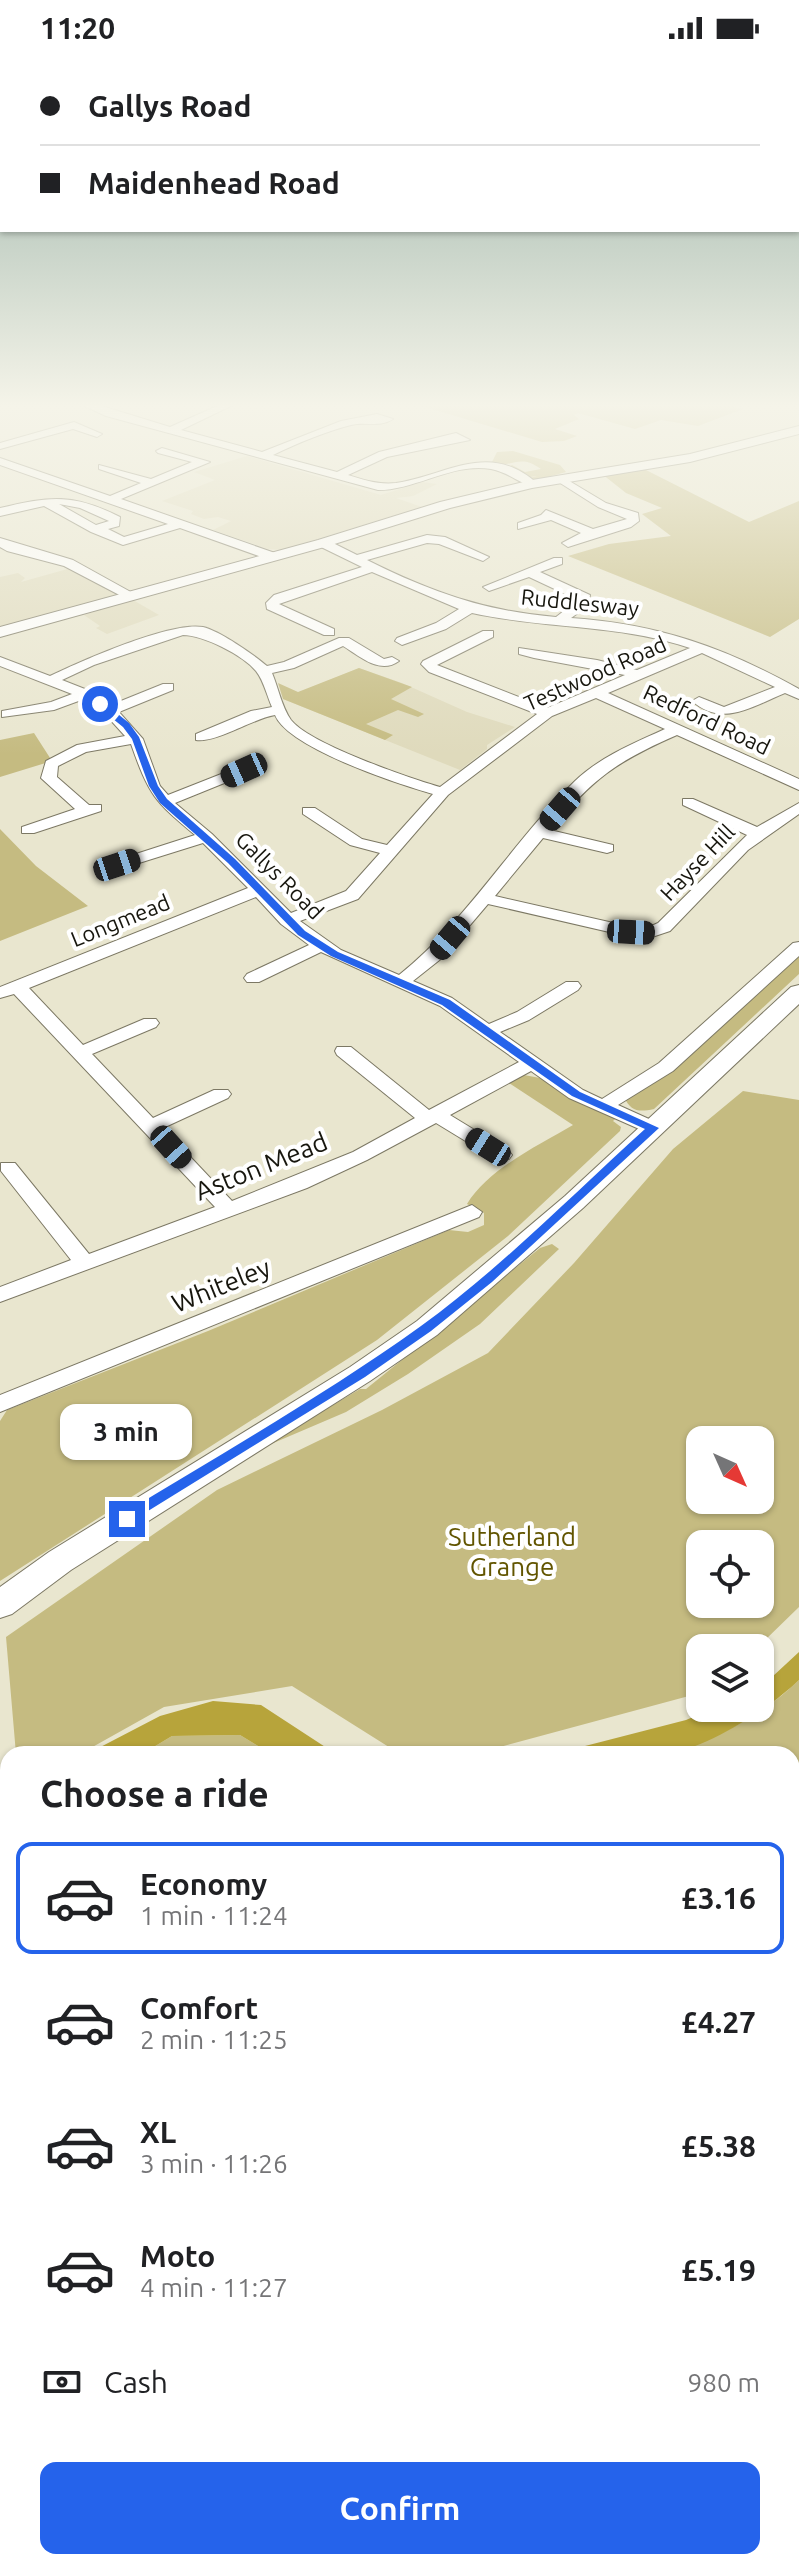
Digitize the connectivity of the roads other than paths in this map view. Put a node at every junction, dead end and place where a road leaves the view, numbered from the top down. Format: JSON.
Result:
{"nodes":[{"id":1,"x":79,"y":520,"type":"edge"},
{"id":2,"x":116,"y":520,"type":"edge"},
{"id":3,"x":170,"y":520,"type":"edge"},
{"id":4,"x":394,"y":520,"type":"edge"},
{"id":5,"x":535,"y":520,"type":"edge"},
{"id":6,"x":561,"y":520,"type":"edge"},
{"id":7,"x":633,"y":520,"type":"edge"},
{"id":8,"x":181,"y":524,"type":"junction"},
{"id":9,"x":522,"y":526,"type":"dead end"},
{"id":10,"x":103,"y":531,"type":"dead end"},
{"id":11,"x":592,"y":533,"type":"junction"},
{"id":12,"x":123,"y":541,"type":"junction"},
{"id":13,"x":0,"y":542,"type":"edge"},
{"id":14,"x":323,"y":543,"type":"junction"},
{"id":15,"x":568,"y":543,"type":"dead end"},
{"id":16,"x":15,"y":550,"type":"junction"},
{"id":17,"x":146,"y":553,"type":"dead end"},
{"id":18,"x":0,"y":556,"type":"edge"},
{"id":19,"x":271,"y":556,"type":"junction"},
{"id":20,"x":477,"y":557,"type":"dead end"},
{"id":21,"x":356,"y":559,"type":"junction"},
{"id":22,"x":558,"y":561,"type":"dead end"},
{"id":23,"x":374,"y":567,"type":"junction"},
{"id":24,"x":529,"y":572,"type":"junction"},
{"id":25,"x":495,"y":586,"type":"dead end"},
{"id":26,"x":132,"y":596,"type":"junction"},
{"id":27,"x":470,"y":608,"type":"junction"},
{"id":28,"x":559,"y":621,"type":"junction"},
{"id":29,"x":326,"y":630,"type":"dead end"},
{"id":30,"x":0,"y":632,"type":"edge"},
{"id":31,"x":488,"y":634,"type":"dead end"},
{"id":32,"x":413,"y":639,"type":"dead end"},
{"id":33,"x":704,"y":647,"type":"junction"},
{"id":34,"x":529,"y":651,"type":"dead end"},
{"id":35,"x":0,"y":661,"type":"edge"},
{"id":36,"x":392,"y":661,"type":"dead end"},
{"id":37,"x":264,"y":671,"type":"junction"},
{"id":38,"x":639,"y":676,"type":"junction"},
{"id":39,"x":52,"y":680,"type":"junction"},
{"id":40,"x":167,"y":687,"type":"dead end"},
{"id":41,"x":792,"y":691,"type":"edge"},
{"id":42,"x":597,"y":693,"type":"junction"},
{"id":43,"x":85,"y":694,"type":"junction"},
{"id":44,"x":699,"y":701,"type":"dead end"},
{"id":45,"x":278,"y":710,"type":"junction"},
{"id":46,"x":110,"y":711,"type":"junction"},
{"id":47,"x":547,"y":713,"type":"junction"},
{"id":48,"x":7,"y":714,"type":"dead end"},
{"id":49,"x":678,"y":729,"type":"junction"},
{"id":50,"x":201,"y":737,"type":"dead end"},
{"id":51,"x":136,"y":739,"type":"junction"},
{"id":52,"x":244,"y":770,"type":"dead end"},
{"id":53,"x":799,"y":785,"type":"edge"},
{"id":54,"x":443,"y":792,"type":"junction"},
{"id":55,"x":164,"y":801,"type":"junction"},
{"id":56,"x":689,"y":805,"type":"dead end"},
{"id":57,"x":799,"y":808,"type":"edge"},
{"id":58,"x":312,"y":815,"type":"dead end"},
{"id":59,"x":37,"y":826,"type":"dead end"},
{"id":60,"x":540,"y":833,"type":"junction"},
{"id":61,"x":756,"y":833,"type":"junction"},
{"id":62,"x":621,"y":835,"type":"dead end"},
{"id":63,"x":206,"y":837,"type":"junction"},
{"id":64,"x":607,"y":848,"type":"junction"},
{"id":65,"x":389,"y":851,"type":"junction"},
{"id":66,"x":596,"y":863,"type":"dead end"},
{"id":67,"x":117,"y":865,"type":"dead end"},
{"id":68,"x":258,"y":890,"type":"junction"},
{"id":69,"x":483,"y":898,"type":"junction"},
{"id":70,"x":287,"y":920,"type":"junction"},
{"id":71,"x":320,"y":946,"type":"junction"},
{"id":72,"x":799,"y":947,"type":"edge"},
{"id":73,"x":253,"y":978,"type":"dead end"},
{"id":74,"x":401,"y":982,"type":"junction"},
{"id":75,"x":572,"y":985,"type":"dead end"},
{"id":76,"x":8,"y":990,"type":"edge"},
{"id":77,"x":799,"y":992,"type":"edge"},
{"id":78,"x":150,"y":1023,"type":"dead end"},
{"id":79,"x":487,"y":1031,"type":"junction"},
{"id":80,"x":344,"y":1051,"type":"dead end"},
{"id":81,"x":81,"y":1052,"type":"junction"},
{"id":82,"x":531,"y":1063,"type":"junction"},
{"id":83,"x":222,"y":1094,"type":"dead end"},
{"id":84,"x":605,"y":1107,"type":"junction"},
{"id":85,"x":431,"y":1116,"type":"junction"},
{"id":86,"x":152,"y":1126,"type":"junction"},
{"id":87,"x":653,"y":1128,"type":"junction"},
{"id":88,"x":496,"y":1148,"type":"dead end"},
{"id":89,"x":8,"y":1167,"type":"edge"},
{"id":90,"x":229,"y":1210,"type":"junction"},
{"id":91,"x":468,"y":1217,"type":"dead end"},
{"id":92,"x":85,"y":1263,"type":"junction"},
{"id":93,"x":0,"y":1295,"type":"edge"},
{"id":94,"x":0,"y":1404,"type":"edge"},
{"id":95,"x":0,"y":1605,"type":"edge"}],
"edges":[{"from":1,"to":2,"type":"street"},
{"from":3,"to":8,"type":"street"},
{"from":4,"to":14,"type":"main road"},
{"from":5,"to":9,"type":"street"},
{"from":6,"to":11,"type":"street"},
{"from":7,"to":11,"type":"street"},
{"from":8,"to":12,"type":"street"},
{"from":8,"to":19,"type":"street"},
{"from":10,"to":12,"type":"street"},
{"from":11,"to":15,"type":"street"},
{"from":12,"to":17,"type":"street"},
{"from":13,"to":16,"type":"street"},
{"from":14,"to":19,"type":"main road"},
{"from":14,"to":21,"type":"street","name":"Ruddlesway"},
{"from":16,"to":18,"type":"street"},
{"from":16,"to":26,"type":"street"},
{"from":19,"to":26,"type":"main road"},
{"from":20,"to":21,"type":"street"},
{"from":21,"to":23,"type":"street","name":"Ruddlesway"},
{"from":22,"to":24,"type":"street"},
{"from":23,"to":27,"type":"street","name":"Ruddlesway"},
{"from":23,"to":29,"type":"street"},
{"from":24,"to":25,"type":"street"},
{"from":24,"to":28,"type":"street"},
{"from":26,"to":30,"type":"main road"},
{"from":27,"to":28,"type":"street","name":"Ruddlesway"},
{"from":27,"to":32,"type":"street"},
{"from":28,"to":33,"type":"street","name":"Ruddlesway"},
{"from":31,"to":47,"type":"street"},
{"from":33,"to":38,"type":"street","name":"Testwood Road"},
{"from":33,"to":41,"type":"street","name":"Ruddlesway"},
{"from":34,"to":38,"type":"street"},
{"from":35,"to":39,"type":"street","name":"Gallys Road"},
{"from":36,"to":37,"type":"street"},
{"from":37,"to":39,"type":"street"},
{"from":37,"to":45,"type":"street"},
{"from":38,"to":42,"type":"street","name":"Testwood Road"},
{"from":39,"to":43,"type":"street","name":"Gallys Road"},
{"from":40,"to":46,"type":"street"},
{"from":41,"to":44,"type":"street","name":"Ruddlesway"},
{"from":42,"to":47,"type":"street","name":"Testwood Road"},
{"from":42,"to":49,"type":"street","name":"Redford Road"},
{"from":43,"to":46,"type":"street","name":"Gallys Road"},
{"from":43,"to":48,"type":"street"},
{"from":45,"to":50,"type":"street"},
{"from":45,"to":54,"type":"street"},
{"from":46,"to":51,"type":"street","name":"Gallys Road"},
{"from":47,"to":54,"type":"street","name":"Testwood Road"},
{"from":49,"to":53,"type":"street","name":"Redford Road"},
{"from":49,"to":60,"type":"street"},
{"from":51,"to":55,"type":"street","name":"Gallys Road"},
{"from":51,"to":59,"type":"street"},
{"from":52,"to":55,"type":"street"},
{"from":54,"to":65,"type":"street","name":"Testwood Road"},
{"from":55,"to":63,"type":"street","name":"Gallys Road"},
{"from":56,"to":61,"type":"street"},
{"from":57,"to":61,"type":"street","name":"Hayse Hill"},
{"from":58,"to":65,"type":"street"},
{"from":60,"to":64,"type":"street"},
{"from":60,"to":69,"type":"street"},
{"from":61,"to":69,"type":"street","name":"Hayse Hill"},
{"from":62,"to":64,"type":"street"},
{"from":63,"to":67,"type":"street"},
{"from":63,"to":68,"type":"street","name":"Gallys Road"},
{"from":64,"to":66,"type":"street"},
{"from":65,"to":70,"type":"street","name":"Testwood Road"},
{"from":68,"to":70,"type":"street","name":"Gallys Road"},
{"from":68,"to":76,"type":"street","name":"Longmead"},
{"from":69,"to":74,"type":"street"},
{"from":70,"to":71,"type":"street","name":"Gallys Road"},
{"from":71,"to":73,"type":"street"},
{"from":71,"to":74,"type":"street","name":"Gallys Road"},
{"from":72,"to":84,"type":"street"},
{"from":74,"to":79,"type":"street","name":"Gallys Road"},
{"from":75,"to":79,"type":"street"},
{"from":76,"to":81,"type":"street"},
{"from":77,"to":87,"type":"main road"},
{"from":78,"to":81,"type":"street"},
{"from":79,"to":82,"type":"street","name":"Gallys Road"},
{"from":80,"to":85,"type":"street"},
{"from":81,"to":86,"type":"street"},
{"from":82,"to":84,"type":"street","name":"Gallys Road"},
{"from":82,"to":85,"type":"street","name":"Aston Mead"},
{"from":83,"to":86,"type":"street"},
{"from":84,"to":87,"type":"street","name":"Gallys Road"},
{"from":85,"to":88,"type":"street"},
{"from":85,"to":90,"type":"street","name":"Aston Mead"},
{"from":86,"to":90,"type":"street"},
{"from":87,"to":95,"type":"main road"},
{"from":89,"to":92,"type":"street"},
{"from":90,"to":92,"type":"street","name":"Aston Mead"},
{"from":91,"to":94,"type":"street","name":"Whiteley"},
{"from":92,"to":93,"type":"street","name":"Aston Mead"}]}
